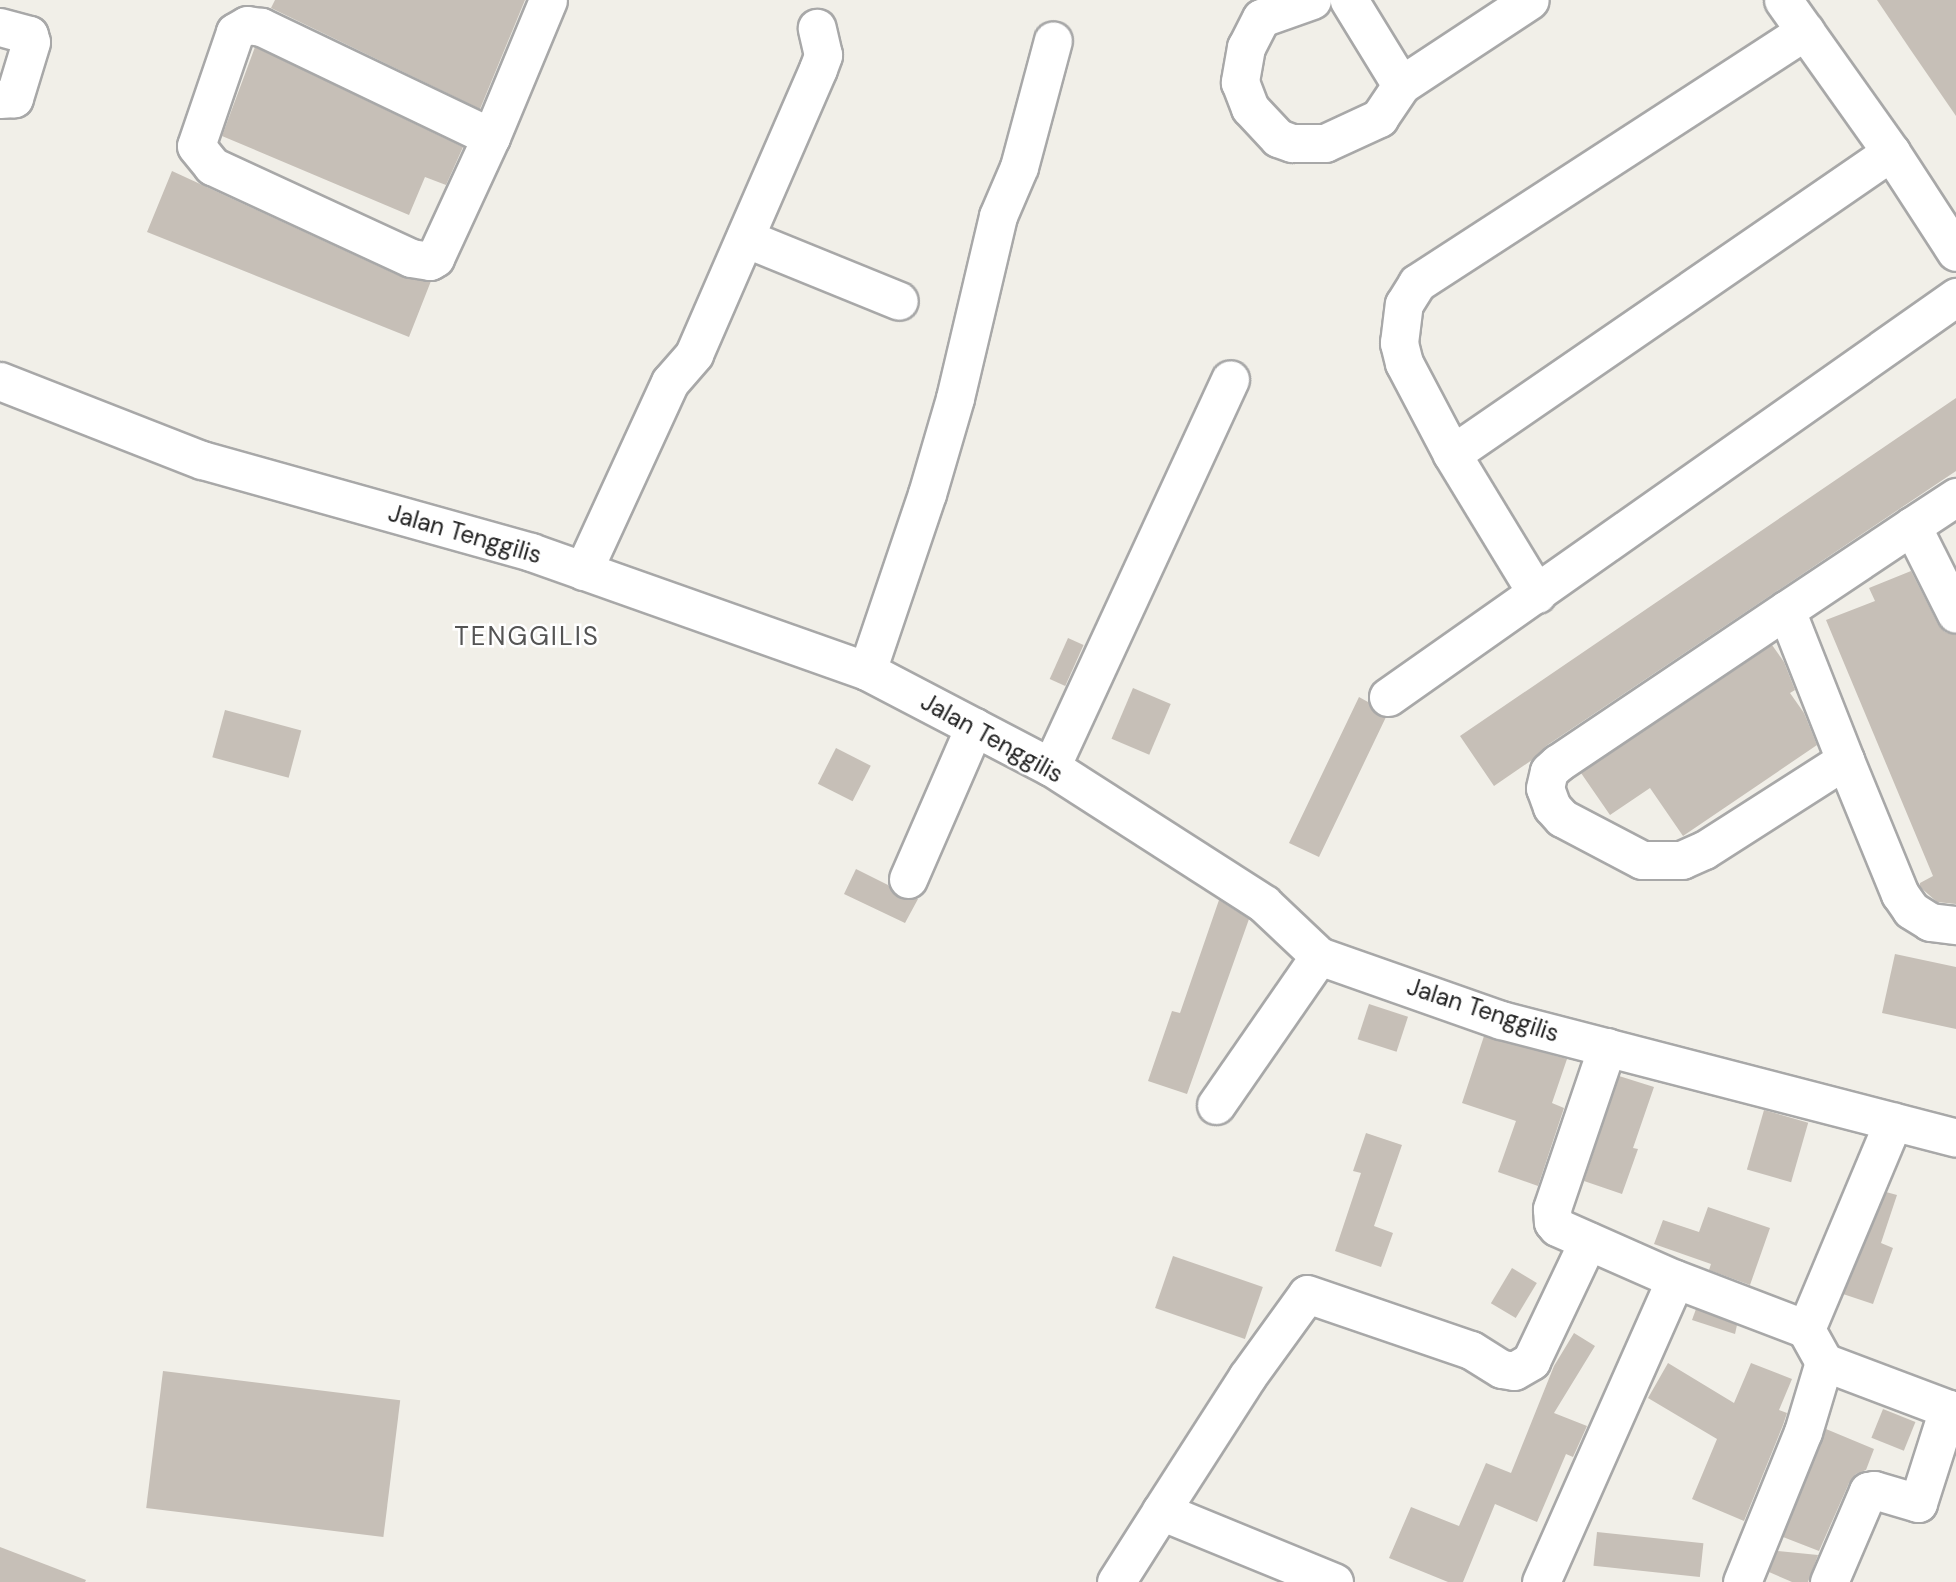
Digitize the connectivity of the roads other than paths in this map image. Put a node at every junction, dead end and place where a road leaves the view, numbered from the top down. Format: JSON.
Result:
{"nodes":[{"id":1,"x":3,"y":0,"type":"edge"},
{"id":2,"x":548,"y":0,"type":"edge"},
{"id":3,"x":1312,"y":0,"type":"edge"},
{"id":4,"x":1349,"y":0,"type":"edge"},
{"id":5,"x":1530,"y":0,"type":"edge"},
{"id":6,"x":1783,"y":0,"type":"edge"},
{"id":7,"x":0,"y":14,"type":"edge"},
{"id":8,"x":0,"y":27,"type":"edge"},
{"id":9,"x":817,"y":28,"type":"dead end"},
{"id":10,"x":1805,"y":31,"type":"junction"},
{"id":11,"x":1053,"y":40,"type":"dead end"},
{"id":12,"x":1401,"y":85,"type":"junction"},
{"id":13,"x":0,"y":99,"type":"edge"},
{"id":14,"x":492,"y":136,"type":"junction"},
{"id":15,"x":1891,"y":152,"type":"junction"},
{"id":16,"x":745,"y":238,"type":"junction"},
{"id":17,"x":1956,"y":252,"type":"edge"},
{"id":18,"x":1956,"y":298,"type":"edge"},
{"id":19,"x":899,"y":302,"type":"dead end"},
{"id":20,"x":1230,"y":379,"type":"dead end"},
{"id":21,"x":0,"y":381,"type":"edge"},
{"id":22,"x":1452,"y":454,"type":"junction"},
{"id":23,"x":1956,"y":497,"type":"edge"},
{"id":24,"x":1912,"y":526,"type":"junction"},
{"id":25,"x":583,"y":571,"type":"junction"},
{"id":26,"x":1538,"y":594,"type":"junction"},
{"id":27,"x":1786,"y":610,"type":"junction"},
{"id":28,"x":1956,"y":614,"type":"edge"},
{"id":29,"x":867,"y":671,"type":"junction"},
{"id":30,"x":1388,"y":697,"type":"dead end"},
{"id":31,"x":974,"y":727,"type":"junction"},
{"id":32,"x":1845,"y":760,"type":"junction"},
{"id":33,"x":1051,"y":767,"type":"junction"},
{"id":34,"x":908,"y":879,"type":"dead end"},
{"id":35,"x":1956,"y":925,"type":"edge"},
{"id":36,"x":1320,"y":956,"type":"junction"},
{"id":37,"x":1607,"y":1047,"type":"junction"},
{"id":38,"x":1216,"y":1105,"type":"dead end"},
{"id":39,"x":1893,"y":1122,"type":"junction"},
{"id":40,"x":1956,"y":1139,"type":"edge"},
{"id":41,"x":1588,"y":1241,"type":"junction"},
{"id":42,"x":1675,"y":1279,"type":"junction"},
{"id":43,"x":1806,"y":1328,"type":"junction"},
{"id":44,"x":1824,"y":1362,"type":"junction"},
{"id":45,"x":1952,"y":1411,"type":"edge"},
{"id":46,"x":1161,"y":1511,"type":"junction"},
{"id":47,"x":1116,"y":1582,"type":"edge"},
{"id":48,"x":1334,"y":1582,"type":"edge"},
{"id":49,"x":1541,"y":1582,"type":"edge"},
{"id":50,"x":1742,"y":1582,"type":"edge"},
{"id":51,"x":1829,"y":1582,"type":"edge"}],
"edges":[{"from":1,"to":7,"type":"street"},
{"from":2,"to":14,"type":"street"},
{"from":3,"to":12,"type":"street"},
{"from":4,"to":12,"type":"street"},
{"from":5,"to":12,"type":"street"},
{"from":6,"to":10,"type":"street"},
{"from":8,"to":13,"type":"street"},
{"from":9,"to":16,"type":"street"},
{"from":10,"to":15,"type":"street"},
{"from":10,"to":22,"type":"street"},
{"from":11,"to":29,"type":"street"},
{"from":14,"to":14,"type":"street"},
{"from":15,"to":17,"type":"street"},
{"from":15,"to":22,"type":"street"},
{"from":16,"to":19,"type":"street"},
{"from":16,"to":25,"type":"street"},
{"from":18,"to":26,"type":"street"},
{"from":20,"to":33,"type":"street"},
{"from":21,"to":25,"type":"street","name":"Jalan Tenggilis"},
{"from":22,"to":26,"type":"street"},
{"from":23,"to":24,"type":"street"},
{"from":24,"to":27,"type":"street"},
{"from":24,"to":28,"type":"street"},
{"from":25,"to":29,"type":"street","name":"Jalan Tenggilis"},
{"from":26,"to":30,"type":"street"},
{"from":27,"to":32,"type":"street"},
{"from":27,"to":32,"type":"street"},
{"from":29,"to":31,"type":"street","name":"Jalan Tenggilis"},
{"from":31,"to":33,"type":"street","name":"Jalan Tenggilis"},
{"from":31,"to":34,"type":"street"},
{"from":32,"to":35,"type":"street"},
{"from":33,"to":36,"type":"street","name":"Jalan Tenggilis"},
{"from":36,"to":37,"type":"street","name":"Jalan Tenggilis"},
{"from":36,"to":38,"type":"street"},
{"from":37,"to":39,"type":"street","name":"Jalan Tenggilis"},
{"from":37,"to":41,"type":"street"},
{"from":39,"to":40,"type":"street","name":"Jalan Tenggilis"},
{"from":39,"to":43,"type":"street"},
{"from":41,"to":42,"type":"street"},
{"from":41,"to":46,"type":"street"},
{"from":42,"to":43,"type":"street"},
{"from":42,"to":49,"type":"street"},
{"from":43,"to":44,"type":"street"},
{"from":44,"to":45,"type":"street"},
{"from":44,"to":50,"type":"street"},
{"from":45,"to":51,"type":"street"},
{"from":46,"to":47,"type":"street"},
{"from":46,"to":48,"type":"street"}]}
